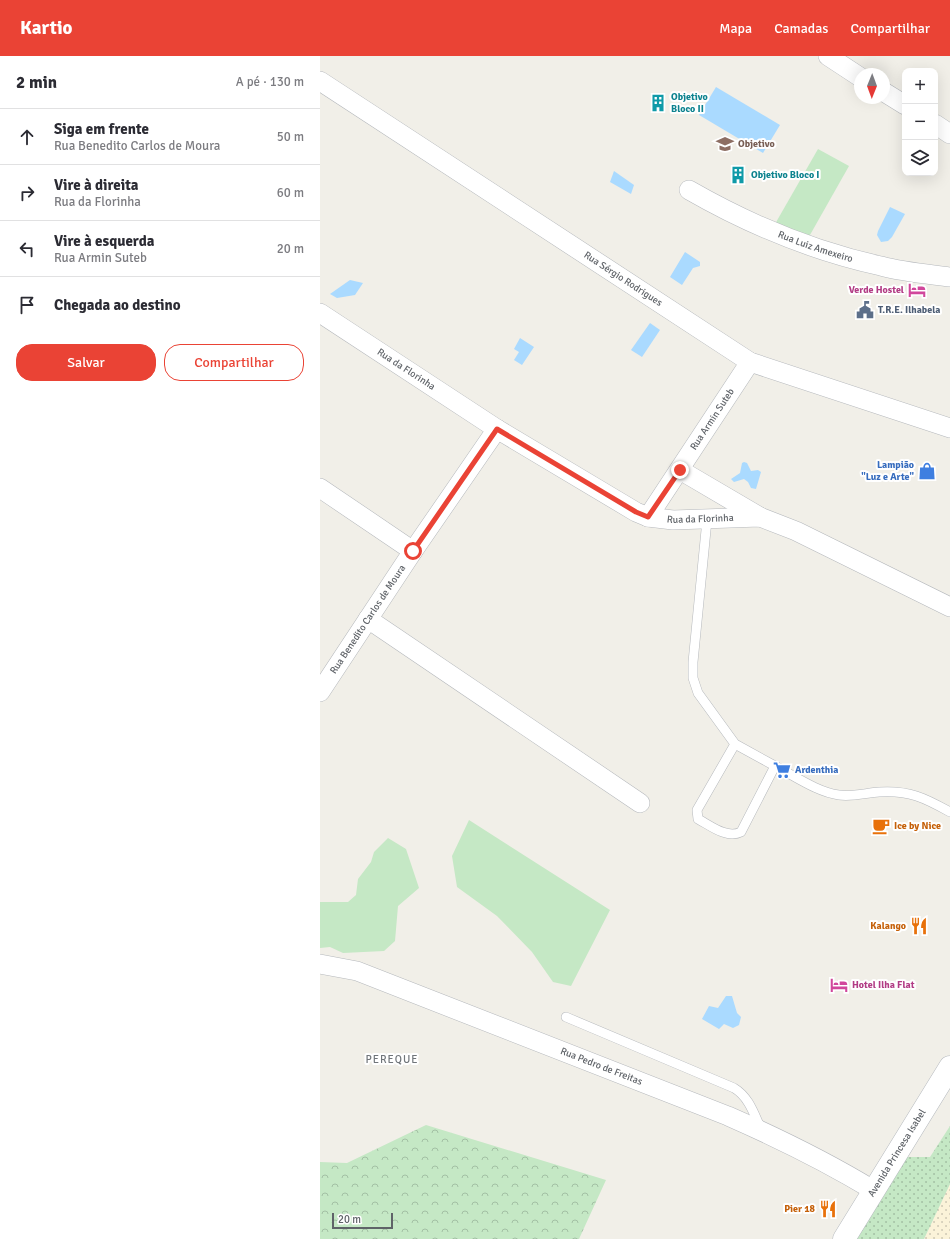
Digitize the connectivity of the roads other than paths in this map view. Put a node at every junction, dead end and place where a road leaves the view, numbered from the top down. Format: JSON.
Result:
{"nodes":[{"id":1,"x":828,"y":56,"type":"edge"},
{"id":2,"x":854,"y":73,"type":"edge"},
{"id":3,"x":320,"y":81,"type":"edge"},
{"id":4,"x":890,"y":96,"type":"edge"},
{"id":5,"x":903,"y":104,"type":"edge"},
{"id":6,"x":938,"y":126,"type":"edge"},
{"id":7,"x":950,"y":134,"type":"edge"},
{"id":8,"x":689,"y":190,"type":"dead end"},
{"id":9,"x":950,"y":277,"type":"edge"},
{"id":10,"x":320,"y":313,"type":"edge"},
{"id":11,"x":750,"y":362,"type":"junction"},
{"id":12,"x":950,"y":428,"type":"edge"},
{"id":13,"x":497,"y":429,"type":"junction"},
{"id":14,"x":680,"y":470,"type":"junction"},
{"id":15,"x":320,"y":488,"type":"edge"},
{"id":16,"x":648,"y":517,"type":"junction"},
{"id":17,"x":760,"y":517,"type":"junction"},
{"id":18,"x":707,"y":520,"type":"junction"},
{"id":19,"x":413,"y":551,"type":"junction"},
{"id":20,"x":950,"y":607,"type":"edge"},
{"id":21,"x":368,"y":619,"type":"junction"},
{"id":22,"x":320,"y":692,"type":"edge"},
{"id":23,"x":735,"y":744,"type":"junction"},
{"id":24,"x":775,"y":766,"type":"junction"},
{"id":25,"x":640,"y":803,"type":"dead end"},
{"id":26,"x":950,"y":812,"type":"edge"},
{"id":27,"x":320,"y":964,"type":"edge"},
{"id":28,"x":566,"y":1017,"type":"dead end"},
{"id":29,"x":950,"y":1067,"type":"edge"},
{"id":30,"x":761,"y":1130,"type":"junction"},
{"id":31,"x":873,"y":1190,"type":"junction"},
{"id":32,"x":844,"y":1239,"type":"edge"}],
"edges":[{"from":1,"to":2,"type":"street"},
{"from":3,"to":11,"type":"street","name":"Rua Sérgio Rodrigues"},
{"from":4,"to":5,"type":"street"},
{"from":6,"to":7,"type":"street"},
{"from":8,"to":9,"type":"street","name":"Rua Luiz Amexeiro"},
{"from":10,"to":13,"type":"street","name":"Rua da Florinha"},
{"from":11,"to":12,"type":"street","name":"Rua Sérgio Rodrigues"},
{"from":11,"to":14,"type":"street","name":"Rua Armin Suteb"},
{"from":13,"to":16,"type":"street","name":"Rua da Florinha"},
{"from":13,"to":19,"type":"street","name":"Rua Benedito Carlos de Moura"},
{"from":14,"to":16,"type":"street","name":"Rua Armin Suteb"},
{"from":14,"to":17,"type":"street"},
{"from":15,"to":19,"type":"street"},
{"from":16,"to":18,"type":"street","name":"Rua da Florinha"},
{"from":17,"to":18,"type":"street","name":"Rua da Florinha"},
{"from":17,"to":20,"type":"street","name":"Rua da Florinha"},
{"from":18,"to":23,"type":"lane"},
{"from":19,"to":21,"type":"street","name":"Rua Benedito Carlos de Moura"},
{"from":21,"to":22,"type":"street","name":"Rua Benedito Carlos de Moura"},
{"from":21,"to":25,"type":"street"},
{"from":23,"to":24,"type":"lane"},
{"from":23,"to":24,"type":"lane"},
{"from":24,"to":26,"type":"lane"},
{"from":27,"to":30,"type":"street","name":"Rua Pedro de Freitas"},
{"from":28,"to":30,"type":"lane"},
{"from":29,"to":31,"type":"main road","name":"Avenida Princesa Isabel"},
{"from":30,"to":31,"type":"street","name":"Rua Pedro de Freitas"},
{"from":31,"to":32,"type":"main road","name":"Avenida Princesa Isabel"}]}
